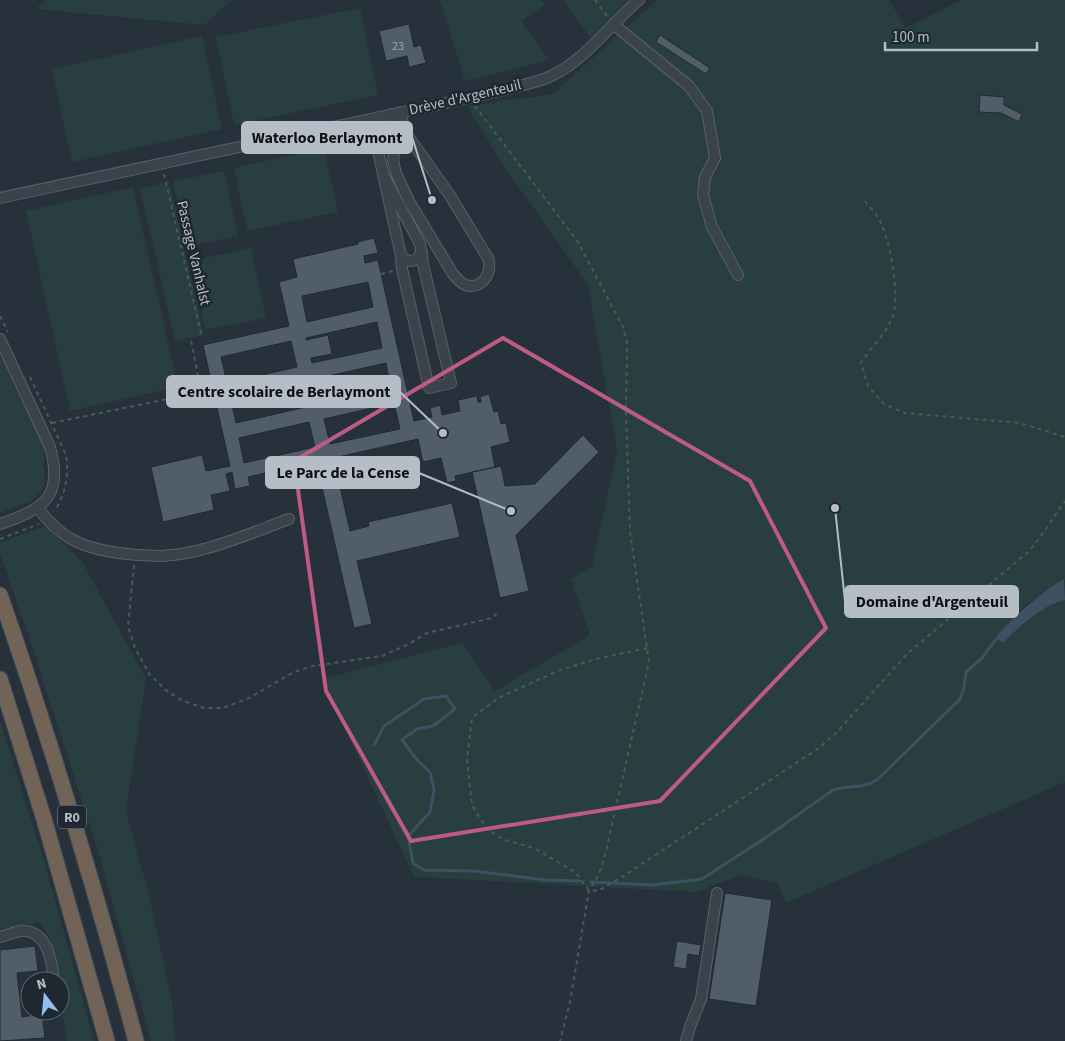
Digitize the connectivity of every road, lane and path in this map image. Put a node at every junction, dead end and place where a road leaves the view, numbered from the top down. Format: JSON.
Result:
{"nodes":[{"id":1,"x":595,"y":0,"type":"edge"},
{"id":2,"x":639,"y":0,"type":"edge"},
{"id":3,"x":613,"y":24,"type":"junction"},
{"id":4,"x":469,"y":98,"type":"junction"},
{"id":5,"x":395,"y":113,"type":"junction"},
{"id":6,"x":371,"y":119,"type":"junction"},
{"id":7,"x":164,"y":174,"type":"dead end"},
{"id":8,"x":384,"y":176,"type":"junction"},
{"id":9,"x":0,"y":198,"type":"edge"},
{"id":10,"x":865,"y":201,"type":"dead end"},
{"id":11,"x":422,"y":252,"type":"junction"},
{"id":12,"x":401,"y":256,"type":"junction"},
{"id":13,"x":738,"y":275,"type":"dead end"},
{"id":14,"x":202,"y":338,"type":"dead end"},
{"id":15,"x":0,"y":339,"type":"edge"},
{"id":16,"x":191,"y":340,"type":"dead end"},
{"id":17,"x":40,"y":426,"type":"junction"},
{"id":18,"x":1065,"y":437,"type":"edge"},
{"id":19,"x":1065,"y":501,"type":"edge"},
{"id":20,"x":38,"y":508,"type":"junction"},
{"id":21,"x":289,"y":519,"type":"dead end"},
{"id":22,"x":0,"y":524,"type":"edge"},
{"id":23,"x":24,"y":530,"type":"dead end"},
{"id":24,"x":0,"y":539,"type":"edge"},
{"id":25,"x":135,"y":555,"type":"junction"},
{"id":26,"x":0,"y":595,"type":"edge"},
{"id":27,"x":497,"y":613,"type":"dead end"},
{"id":28,"x":647,"y":648,"type":"junction"},
{"id":29,"x":0,"y":679,"type":"edge"},
{"id":30,"x":589,"y":890,"type":"junction"},
{"id":31,"x":717,"y":893,"type":"dead end"},
{"id":32,"x":0,"y":937,"type":"edge"},
{"id":33,"x":52,"y":971,"type":"edge"},
{"id":34,"x":107,"y":1041,"type":"edge"},
{"id":35,"x":136,"y":1041,"type":"edge"},
{"id":36,"x":560,"y":1041,"type":"edge"},
{"id":37,"x":686,"y":1041,"type":"edge"}],
"edges":[{"from":1,"to":3,"type":"path"},
{"from":2,"to":3,"type":"street","name":"Drève d'Argenteuil"},
{"from":3,"to":4,"type":"street","name":"Drève d'Argenteuil"},
{"from":3,"to":13,"type":"street"},
{"from":4,"to":5,"type":"street","name":"Drève d'Argenteuil"},
{"from":4,"to":28,"type":"path"},
{"from":5,"to":5,"type":"street"},
{"from":5,"to":6,"type":"street","name":"Drève d'Argenteuil"},
{"from":6,"to":8,"type":"street"},
{"from":6,"to":9,"type":"street","name":"Drève d'Argenteuil"},
{"from":7,"to":14,"type":"path","name":"Passage Vanhalst"},
{"from":8,"to":11,"type":"street"},
{"from":8,"to":12,"type":"street"},
{"from":10,"to":18,"type":"path"},
{"from":11,"to":12,"type":"street"},
{"from":11,"to":12,"type":"street"},
{"from":15,"to":17,"type":"street"},
{"from":16,"to":17,"type":"path"},
{"from":17,"to":20,"type":"street"},
{"from":19,"to":30,"type":"path"},
{"from":20,"to":22,"type":"street"},
{"from":20,"to":25,"type":"street"},
{"from":21,"to":25,"type":"street"},
{"from":23,"to":24,"type":"path"},
{"from":25,"to":27,"type":"path"},
{"from":26,"to":35,"type":"highway","number":"R0"},
{"from":28,"to":30,"type":"path"},
{"from":28,"to":30,"type":"path"},
{"from":29,"to":34,"type":"highway","number":"R0"},
{"from":30,"to":36,"type":"path"},
{"from":31,"to":37,"type":"street"},
{"from":32,"to":33,"type":"street"}]}
